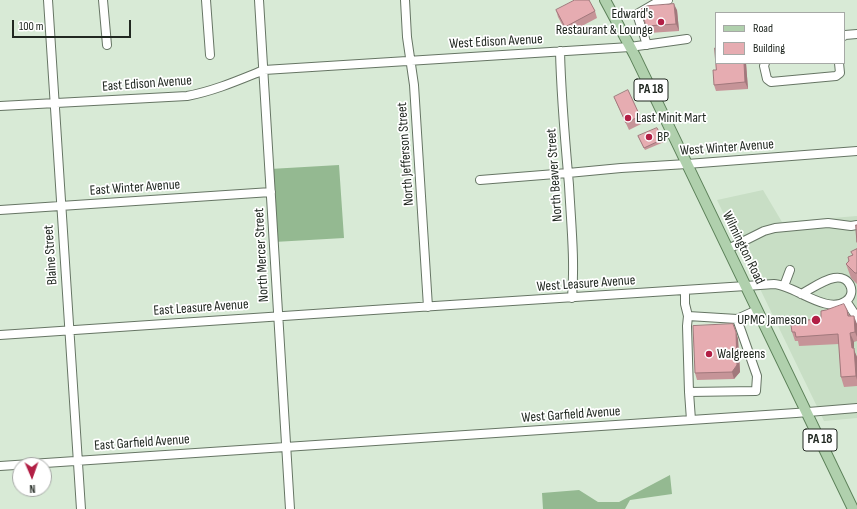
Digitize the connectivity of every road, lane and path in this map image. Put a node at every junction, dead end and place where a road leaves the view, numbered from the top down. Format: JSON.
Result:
{"nodes":[{"id":1,"x":48,"y":0,"type":"edge"},
{"id":2,"x":103,"y":0,"type":"edge"},
{"id":3,"x":206,"y":0,"type":"edge"},
{"id":4,"x":259,"y":0,"type":"edge"},
{"id":5,"x":405,"y":0,"type":"edge"},
{"id":6,"x":605,"y":0,"type":"edge"},
{"id":7,"x":668,"y":0,"type":"edge"},
{"id":8,"x":857,"y":34,"type":"edge"},
{"id":9,"x":845,"y":36,"type":"edge"},
{"id":10,"x":687,"y":39,"type":"dead end"},
{"id":11,"x":107,"y":45,"type":"dead end"},
{"id":12,"x":647,"y":45,"type":"junction"},
{"id":13,"x":630,"y":47,"type":"junction"},
{"id":14,"x":560,"y":51,"type":"junction"},
{"id":15,"x":210,"y":55,"type":"dead end"},
{"id":16,"x":411,"y":60,"type":"junction"},
{"id":17,"x":765,"y":64,"type":"edge"},
{"id":18,"x":840,"y":64,"type":"edge"},
{"id":19,"x":264,"y":70,"type":"junction"},
{"id":20,"x":55,"y":102,"type":"junction"},
{"id":21,"x":0,"y":106,"type":"edge"},
{"id":22,"x":857,"y":151,"type":"edge"},
{"id":23,"x":687,"y":164,"type":"junction"},
{"id":24,"x":568,"y":173,"type":"junction"},
{"id":25,"x":480,"y":180,"type":"dead end"},
{"id":26,"x":271,"y":192,"type":"junction"},
{"id":27,"x":61,"y":206,"type":"junction"},
{"id":28,"x":0,"y":210,"type":"edge"},
{"id":29,"x":857,"y":225,"type":"edge"},
{"id":30,"x":728,"y":249,"type":"junction"},
{"id":31,"x":790,"y":270,"type":"dead end"},
{"id":32,"x":746,"y":286,"type":"junction"},
{"id":33,"x":784,"y":286,"type":"junction"},
{"id":34,"x":685,"y":290,"type":"junction"},
{"id":35,"x":801,"y":294,"type":"junction"},
{"id":36,"x":572,"y":298,"type":"junction"},
{"id":37,"x":846,"y":301,"type":"junction"},
{"id":38,"x":428,"y":307,"type":"junction"},
{"id":39,"x":757,"y":310,"type":"junction"},
{"id":40,"x":688,"y":316,"type":"junction"},
{"id":41,"x":279,"y":317,"type":"junction"},
{"id":42,"x":737,"y":319,"type":"junction"},
{"id":43,"x":857,"y":320,"type":"edge"},
{"id":44,"x":69,"y":330,"type":"junction"},
{"id":45,"x":0,"y":335,"type":"edge"},
{"id":46,"x":690,"y":392,"type":"junction"},
{"id":47,"x":857,"y":408,"type":"edge"},
{"id":48,"x":806,"y":413,"type":"junction"},
{"id":49,"x":691,"y":420,"type":"junction"},
{"id":50,"x":286,"y":446,"type":"junction"},
{"id":51,"x":78,"y":460,"type":"junction"},
{"id":52,"x":0,"y":466,"type":"edge"},
{"id":53,"x":81,"y":509,"type":"edge"},
{"id":54,"x":290,"y":509,"type":"edge"},
{"id":55,"x":853,"y":509,"type":"edge"}],
"edges":[{"from":1,"to":20,"type":"street","name":"Blaine Street"},
{"from":2,"to":11,"type":"street"},
{"from":3,"to":15,"type":"street"},
{"from":4,"to":19,"type":"street","name":"North Mercer Street"},
{"from":5,"to":16,"type":"street","name":"North Jefferson Street"},
{"from":6,"to":13,"type":"main road","name":"Wilmington Road","number":"PA 18"},
{"from":7,"to":12,"type":"street"},
{"from":8,"to":9,"type":"street"},
{"from":10,"to":12,"type":"street","name":"West Edison Avenue"},
{"from":12,"to":13,"type":"street","name":"West Edison Avenue"},
{"from":13,"to":14,"type":"street","name":"West Edison Avenue"},
{"from":13,"to":23,"type":"main road","name":"Wilmington Road","number":"PA 18"},
{"from":14,"to":16,"type":"street","name":"West Edison Avenue"},
{"from":14,"to":24,"type":"street","name":"North Beaver Street"},
{"from":16,"to":19,"type":"street","name":"East Edison Avenue"},
{"from":16,"to":38,"type":"street","name":"North Jefferson Street"},
{"from":17,"to":18,"type":"street"},
{"from":19,"to":20,"type":"street","name":"East Edison Avenue"},
{"from":19,"to":26,"type":"street","name":"North Mercer Street"},
{"from":20,"to":21,"type":"street","name":"East Edison Avenue"},
{"from":20,"to":27,"type":"street","name":"Blaine Street"},
{"from":22,"to":23,"type":"street","name":"West Winter Avenue"},
{"from":23,"to":24,"type":"street","name":"West Winter Avenue"},
{"from":23,"to":30,"type":"main road","name":"Wilmington Road","number":"PA 18"},
{"from":24,"to":25,"type":"street","name":"West Winter Avenue"},
{"from":24,"to":36,"type":"street","name":"North Beaver Street"},
{"from":26,"to":27,"type":"street","name":"East Winter Avenue"},
{"from":26,"to":41,"type":"street","name":"North Mercer Street"},
{"from":27,"to":28,"type":"street","name":"East Winter Avenue"},
{"from":27,"to":44,"type":"street","name":"Blaine Street"},
{"from":29,"to":30,"type":"street"},
{"from":30,"to":32,"type":"main road","name":"Wilmington Road","number":"PA 18"},
{"from":31,"to":33,"type":"street"},
{"from":32,"to":33,"type":"street","name":"West Leasure Avenue"},
{"from":32,"to":34,"type":"street","name":"West Leasure Avenue"},
{"from":32,"to":39,"type":"main road","name":"Wilmington Road","number":"PA 18"},
{"from":33,"to":35,"type":"street"},
{"from":34,"to":36,"type":"street","name":"West Leasure Avenue"},
{"from":34,"to":40,"type":"street"},
{"from":35,"to":37,"type":"street"},
{"from":35,"to":37,"type":"street"},
{"from":36,"to":38,"type":"street","name":"West Leasure Avenue"},
{"from":37,"to":43,"type":"street"},
{"from":38,"to":41,"type":"street","name":"East Leasure Avenue"},
{"from":39,"to":42,"type":"street"},
{"from":39,"to":48,"type":"main road","name":"Wilmington Road","number":"PA 18"},
{"from":40,"to":42,"type":"street"},
{"from":40,"to":46,"type":"street"},
{"from":41,"to":44,"type":"street","name":"East Leasure Avenue"},
{"from":41,"to":50,"type":"street","name":"North Mercer Street"},
{"from":42,"to":46,"type":"street"},
{"from":44,"to":45,"type":"street","name":"East Leasure Avenue"},
{"from":44,"to":51,"type":"street","name":"Blaine Street"},
{"from":46,"to":49,"type":"street"},
{"from":47,"to":48,"type":"street","name":"West Garfield Avenue"},
{"from":48,"to":49,"type":"street","name":"West Garfield Avenue"},
{"from":48,"to":55,"type":"main road","name":"Wilmington Road","number":"PA 18"},
{"from":49,"to":50,"type":"street","name":"West Garfield Avenue"},
{"from":50,"to":51,"type":"street","name":"East Garfield Avenue"},
{"from":50,"to":54,"type":"street","name":"North Mercer Street"},
{"from":51,"to":52,"type":"street","name":"East Garfield Avenue"},
{"from":51,"to":53,"type":"street","name":"Blaine Street"}]}
